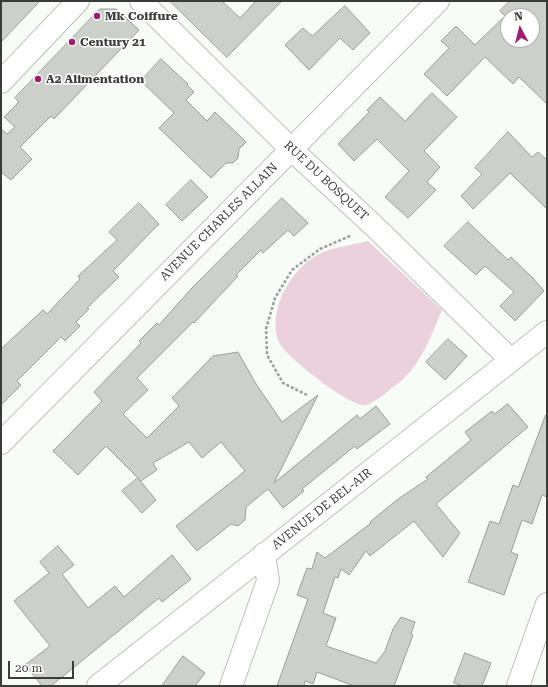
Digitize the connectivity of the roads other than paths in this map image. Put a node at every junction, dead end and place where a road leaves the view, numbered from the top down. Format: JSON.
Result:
{"nodes":[{"id":1,"x":78,"y":1,"type":"edge"},
{"id":2,"x":141,"y":1,"type":"edge"},
{"id":3,"x":438,"y":1,"type":"edge"},
{"id":4,"x":1,"y":82,"type":"edge"},
{"id":5,"x":291,"y":149,"type":"junction"},
{"id":6,"x":547,"y":332,"type":"edge"},
{"id":7,"x":511,"y":360,"type":"junction"},
{"id":8,"x":1,"y":443,"type":"edge"},
{"id":9,"x":264,"y":554,"type":"junction"},
{"id":10,"x":547,"y":604,"type":"edge"},
{"id":11,"x":98,"y":686,"type":"edge"},
{"id":12,"x":231,"y":686,"type":"edge"},
{"id":13,"x":518,"y":686,"type":"edge"}],
"edges":[{"from":1,"to":4,"type":"street"},
{"from":2,"to":5,"type":"street","name":"RUE DU BOSQUET"},
{"from":3,"to":5,"type":"street","name":"AVENUE CHARLES ALLAIN"},
{"from":5,"to":7,"type":"street","name":"RUE DU BOSQUET"},
{"from":5,"to":8,"type":"street","name":"AVENUE CHARLES ALLAIN"},
{"from":6,"to":7,"type":"street","name":"AVENUE DE BEL-AIR"},
{"from":7,"to":9,"type":"street","name":"AVENUE DE BEL-AIR"},
{"from":9,"to":11,"type":"street","name":"AVENUE DE BEL-AIR"},
{"from":9,"to":12,"type":"street"},
{"from":10,"to":13,"type":"street"}]}
